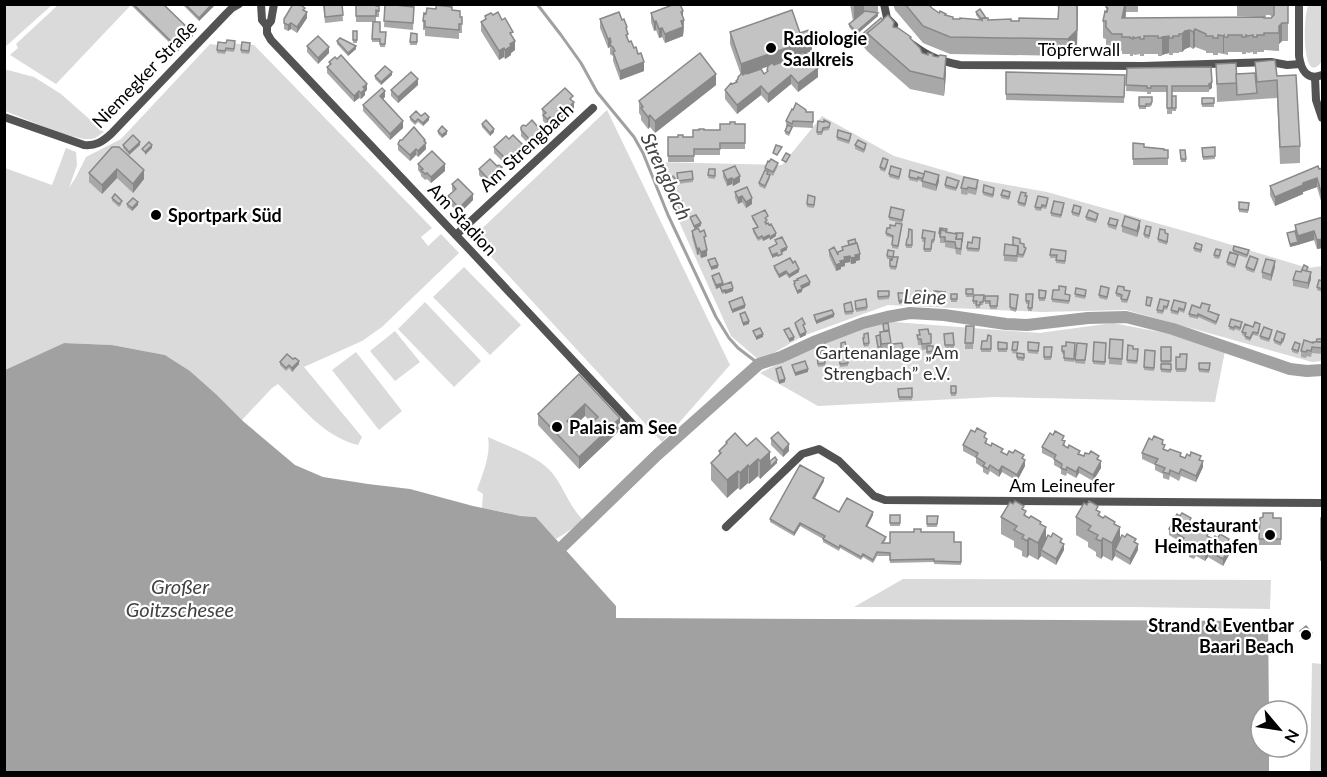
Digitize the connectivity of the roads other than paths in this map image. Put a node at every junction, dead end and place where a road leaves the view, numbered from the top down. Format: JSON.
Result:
{"nodes":[{"id":1,"x":261,"y":4,"type":"edge"},
{"id":2,"x":274,"y":4,"type":"edge"},
{"id":3,"x":884,"y":4,"type":"edge"},
{"id":4,"x":1299,"y":4,"type":"edge"},
{"id":5,"x":235,"y":6,"type":"edge"},
{"id":6,"x":267,"y":26,"type":"junction"},
{"id":7,"x":1300,"y":64,"type":"junction"},
{"id":8,"x":1319,"y":76,"type":"edge"},
{"id":9,"x":593,"y":108,"type":"dead end"},
{"id":10,"x":4,"y":117,"type":"edge"},
{"id":11,"x":1323,"y":118,"type":"edge"},
{"id":12,"x":456,"y":235,"type":"junction"},
{"id":13,"x":640,"y":432,"type":"dead end"},
{"id":14,"x":1323,"y":503,"type":"edge"},
{"id":15,"x":726,"y":527,"type":"dead end"}],
"edges":[{"from":1,"to":6,"type":"street","name":"Am Stadion"},
{"from":2,"to":6,"type":"street"},
{"from":3,"to":7,"type":"street","name":"Töpferwall"},
{"from":4,"to":7,"type":"street"},
{"from":5,"to":10,"type":"street","name":"Niemegker Straße"},
{"from":6,"to":12,"type":"street","name":"Am Stadion"},
{"from":7,"to":8,"type":"street"},
{"from":8,"to":11,"type":"street"},
{"from":9,"to":12,"type":"street","name":"Am Strengbach"},
{"from":12,"to":13,"type":"street","name":"Am Stadion"},
{"from":14,"to":15,"type":"street","name":"Am Leineufer"}]}
